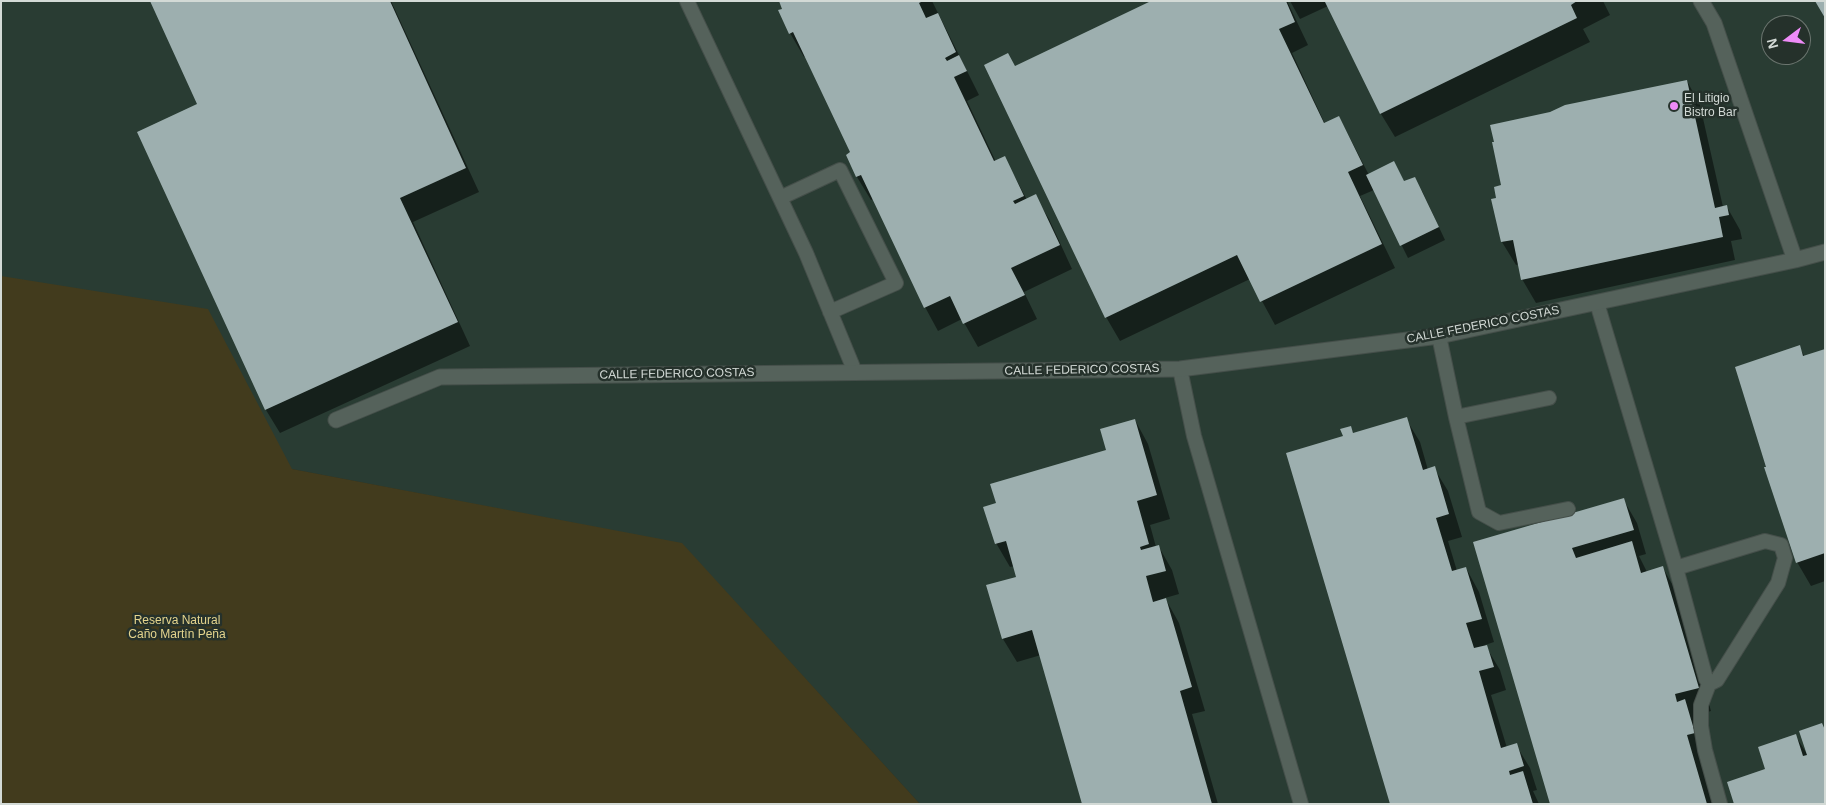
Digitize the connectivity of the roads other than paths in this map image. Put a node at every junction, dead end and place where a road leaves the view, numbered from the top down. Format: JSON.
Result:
{"nodes":[{"id":1,"x":687,"y":1,"type":"edge"},
{"id":2,"x":1701,"y":1,"type":"edge"},
{"id":3,"x":780,"y":198,"type":"junction"},
{"id":4,"x":1825,"y":252,"type":"edge"},
{"id":5,"x":1795,"y":260,"type":"junction"},
{"id":6,"x":1598,"y":302,"type":"junction"},
{"id":7,"x":830,"y":312,"type":"junction"},
{"id":8,"x":1439,"y":336,"type":"junction"},
{"id":9,"x":1180,"y":369,"type":"junction"},
{"id":10,"x":855,"y":372,"type":"junction"},
{"id":11,"x":1549,"y":398,"type":"dead end"},
{"id":12,"x":1456,"y":417,"type":"junction"},
{"id":13,"x":336,"y":420,"type":"dead end"},
{"id":14,"x":1568,"y":509,"type":"dead end"},
{"id":15,"x":1676,"y":568,"type":"junction"},
{"id":16,"x":1709,"y":684,"type":"junction"},
{"id":17,"x":1301,"y":804,"type":"edge"},
{"id":18,"x":1720,"y":804,"type":"edge"}],
"edges":[{"from":1,"to":3,"type":"lane"},
{"from":2,"to":5,"type":"street"},
{"from":3,"to":7,"type":"lane"},
{"from":3,"to":7,"type":"lane"},
{"from":4,"to":5,"type":"street","name":"CALLE FEDERICO COSTAS"},
{"from":5,"to":6,"type":"street","name":"CALLE FEDERICO COSTAS"},
{"from":6,"to":8,"type":"street","name":"CALLE FEDERICO COSTAS"},
{"from":6,"to":15,"type":"lane"},
{"from":7,"to":10,"type":"lane"},
{"from":8,"to":9,"type":"street","name":"CALLE FEDERICO COSTAS"},
{"from":8,"to":12,"type":"lane"},
{"from":9,"to":10,"type":"street","name":"CALLE FEDERICO COSTAS"},
{"from":9,"to":17,"type":"lane"},
{"from":10,"to":13,"type":"street","name":"CALLE FEDERICO COSTAS"},
{"from":11,"to":12,"type":"lane"},
{"from":12,"to":14,"type":"lane"},
{"from":15,"to":16,"type":"lane"},
{"from":15,"to":16,"type":"lane"},
{"from":16,"to":18,"type":"lane"}]}
